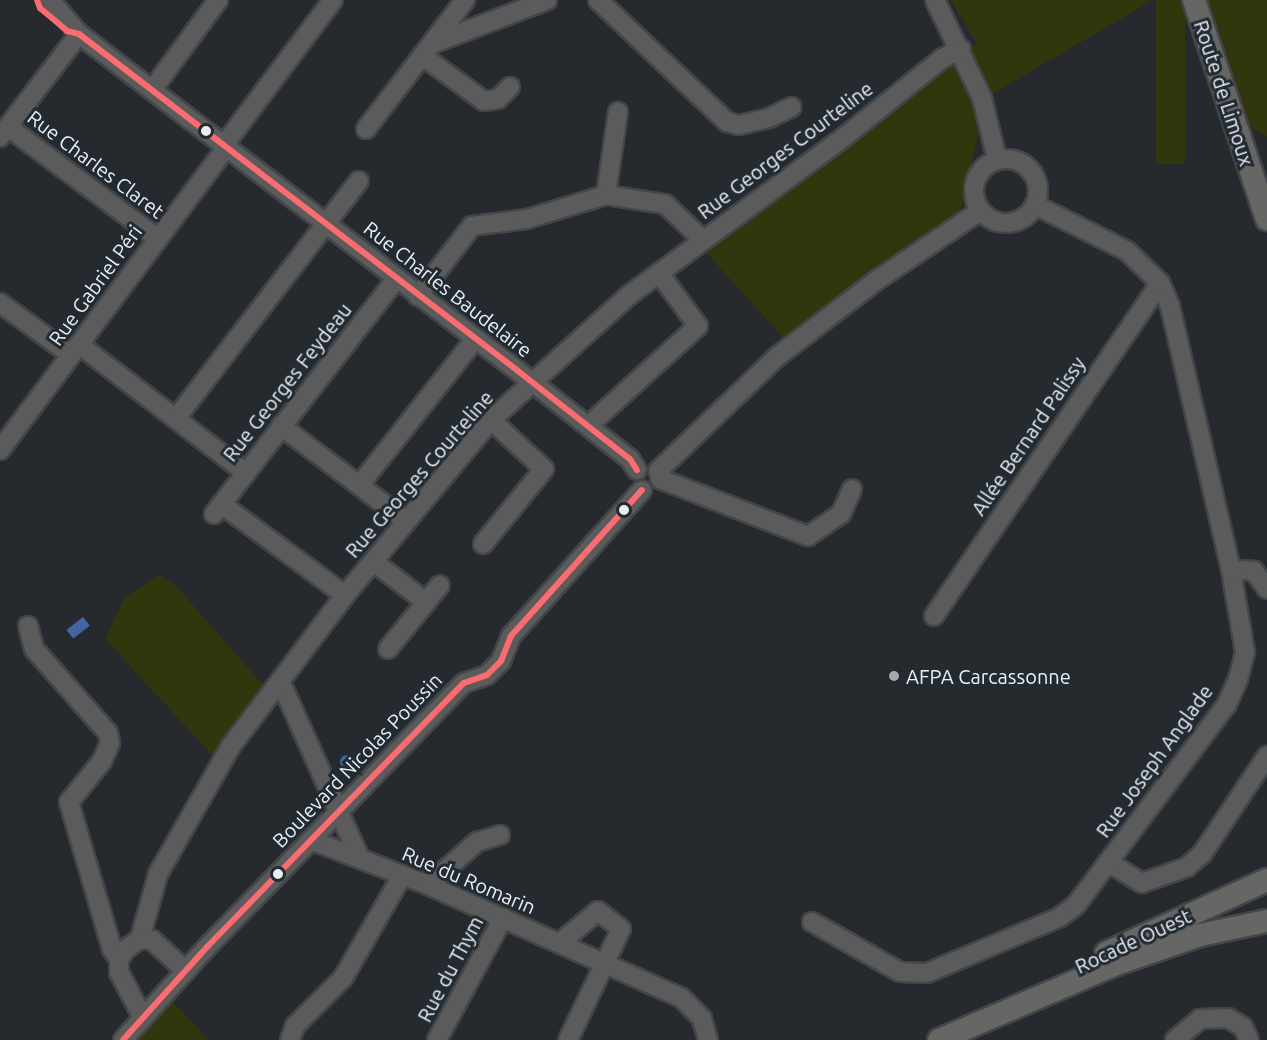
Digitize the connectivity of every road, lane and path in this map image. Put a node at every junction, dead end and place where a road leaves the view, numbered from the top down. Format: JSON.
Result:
{"nodes":[{"id":1,"x":37,"y":0,"type":"edge"},
{"id":2,"x":50,"y":0,"type":"edge"},
{"id":3,"x":218,"y":0,"type":"edge"},
{"id":4,"x":465,"y":0,"type":"edge"},
{"id":5,"x":547,"y":0,"type":"edge"},
{"id":6,"x":598,"y":0,"type":"edge"},
{"id":7,"x":935,"y":0,"type":"edge"},
{"id":8,"x":1194,"y":0,"type":"edge"},
{"id":9,"x":324,"y":3,"type":"edge"},
{"id":10,"x":78,"y":34,"type":"junction"},
{"id":11,"x":961,"y":49,"type":"junction"},
{"id":12,"x":429,"y":50,"type":"junction"},
{"id":13,"x":510,"y":87,"type":"dead end"},
{"id":14,"x":152,"y":90,"type":"junction"},
{"id":15,"x":792,"y":107,"type":"dead end"},
{"id":16,"x":618,"y":112,"type":"dead end"},
{"id":17,"x":366,"y":129,"type":"dead end"},
{"id":18,"x":4,"y":132,"type":"edge"},
{"id":19,"x":226,"y":146,"type":"junction"},
{"id":20,"x":996,"y":159,"type":"junction"},
{"id":21,"x":359,"y":181,"type":"dead end"},
{"id":22,"x":606,"y":195,"type":"junction"},
{"id":23,"x":1035,"y":205,"type":"junction"},
{"id":24,"x":980,"y":211,"type":"junction"},
{"id":25,"x":1267,"y":219,"type":"edge"},
{"id":26,"x":327,"y":224,"type":"junction"},
{"id":27,"x":157,"y":238,"type":"junction"},
{"id":28,"x":703,"y":240,"type":"junction"},
{"id":29,"x":659,"y":273,"type":"junction"},
{"id":30,"x":396,"y":279,"type":"junction"},
{"id":31,"x":1160,"y":283,"type":"junction"},
{"id":32,"x":418,"y":296,"type":"junction"},
{"id":33,"x":1,"y":305,"type":"edge"},
{"id":34,"x":475,"y":339,"type":"junction"},
{"id":35,"x":75,"y":350,"type":"junction"},
{"id":36,"x":531,"y":383,"type":"junction"},
{"id":37,"x":177,"y":417,"type":"junction"},
{"id":38,"x":490,"y":420,"type":"junction"},
{"id":39,"x":7,"y":425,"type":"edge"},
{"id":40,"x":281,"y":426,"type":"junction"},
{"id":41,"x":588,"y":426,"type":"junction"},
{"id":42,"x":0,"y":450,"type":"edge"},
{"id":43,"x":637,"y":470,"type":"junction"},
{"id":44,"x":245,"y":472,"type":"junction"},
{"id":45,"x":659,"y":475,"type":"junction"},
{"id":46,"x":361,"y":483,"type":"junction"},
{"id":47,"x":852,"y":489,"type":"dead end"},
{"id":48,"x":642,"y":490,"type":"junction"},
{"id":49,"x":406,"y":521,"type":"junction"},
{"id":50,"x":483,"y":544,"type":"dead end"},
{"id":51,"x":374,"y":562,"type":"junction"},
{"id":52,"x":1231,"y":570,"type":"junction"},
{"id":53,"x":440,"y":585,"type":"dead end"},
{"id":54,"x":1267,"y":590,"type":"edge"},
{"id":55,"x":345,"y":595,"type":"junction"},
{"id":56,"x":426,"y":602,"type":"junction"},
{"id":57,"x":934,"y":616,"type":"dead end"},
{"id":58,"x":28,"y":626,"type":"dead end"},
{"id":59,"x":388,"y":649,"type":"dead end"},
{"id":60,"x":281,"y":683,"type":"junction"},
{"id":61,"x":1267,"y":756,"type":"edge"},
{"id":62,"x":339,"y":812,"type":"junction"},
{"id":63,"x":500,"y":835,"type":"dead end"},
{"id":64,"x":311,"y":840,"type":"junction"},
{"id":65,"x":360,"y":860,"type":"junction"},
{"id":66,"x":1108,"y":862,"type":"junction"},
{"id":67,"x":402,"y":876,"type":"junction"},
{"id":68,"x":1267,"y":880,"type":"edge"},
{"id":69,"x":428,"y":885,"type":"junction"},
{"id":70,"x":503,"y":918,"type":"junction"},
{"id":71,"x":1267,"y":921,"type":"edge"},
{"id":72,"x":812,"y":922,"type":"dead end"},
{"id":73,"x":140,"y":939,"type":"junction"},
{"id":74,"x":561,"y":942,"type":"junction"},
{"id":75,"x":119,"y":959,"type":"junction"},
{"id":76,"x":606,"y":962,"type":"junction"},
{"id":77,"x":186,"y":971,"type":"junction"},
{"id":78,"x":1002,"y":1010,"type":"junction"},
{"id":79,"x":143,"y":1018,"type":"junction"},
{"id":80,"x":124,"y":1039,"type":"edge"},
{"id":81,"x":290,"y":1040,"type":"edge"},
{"id":82,"x":437,"y":1040,"type":"edge"},
{"id":83,"x":568,"y":1040,"type":"edge"},
{"id":84,"x":708,"y":1040,"type":"edge"},
{"id":85,"x":939,"y":1040,"type":"edge"},
{"id":86,"x":1175,"y":1040,"type":"edge"},
{"id":87,"x":1249,"y":1040,"type":"edge"}],
"edges":[{"from":1,"to":10,"type":"street"},
{"from":2,"to":10,"type":"street"},
{"from":3,"to":14,"type":"street"},
{"from":4,"to":12,"type":"street"},
{"from":5,"to":12,"type":"street"},
{"from":6,"to":15,"type":"street"},
{"from":7,"to":11,"type":"street"},
{"from":8,"to":25,"type":"main road","name":"Route de Limoux"},
{"from":9,"to":19,"type":"street","name":"Rue Gabriel Péri"},
{"from":10,"to":14,"type":"street","name":"Rue Charles Baudelaire"},
{"from":10,"to":18,"type":"street"},
{"from":11,"to":20,"type":"street"},
{"from":11,"to":28,"type":"street","name":"Rue Georges Courteline"},
{"from":12,"to":13,"type":"street"},
{"from":12,"to":17,"type":"street"},
{"from":14,"to":19,"type":"street","name":"Rue Charles Baudelaire"},
{"from":16,"to":22,"type":"street"},
{"from":18,"to":27,"type":"street","name":"Rue Charles Claret"},
{"from":19,"to":26,"type":"street","name":"Rue Charles Baudelaire"},
{"from":19,"to":27,"type":"street","name":"Rue Gabriel Péri"},
{"from":20,"to":23,"type":"street"},
{"from":20,"to":24,"type":"street"},
{"from":21,"to":26,"type":"street"},
{"from":22,"to":28,"type":"street"},
{"from":22,"to":32,"type":"street"},
{"from":23,"to":24,"type":"street"},
{"from":23,"to":31,"type":"street","name":"Rue Joseph Anglade"},
{"from":24,"to":45,"type":"street"},
{"from":26,"to":30,"type":"street","name":"Rue Charles Baudelaire"},
{"from":26,"to":37,"type":"street"},
{"from":27,"to":35,"type":"street","name":"Rue Gabriel Péri"},
{"from":28,"to":29,"type":"street","name":"Rue Georges Courteline"},
{"from":29,"to":36,"type":"street","name":"Rue Georges Courteline"},
{"from":29,"to":41,"type":"street"},
{"from":30,"to":32,"type":"street","name":"Rue Charles Baudelaire"},
{"from":30,"to":40,"type":"street","name":"Rue Georges Feydeau"},
{"from":31,"to":52,"type":"street","name":"Rue Joseph Anglade"},
{"from":31,"to":57,"type":"street","name":"Allée Bernard Palissy"},
{"from":32,"to":34,"type":"street","name":"Rue Charles Baudelaire"},
{"from":33,"to":35,"type":"street"},
{"from":34,"to":36,"type":"street","name":"Rue Charles Baudelaire"},
{"from":34,"to":46,"type":"street"},
{"from":35,"to":37,"type":"street"},
{"from":35,"to":39,"type":"street","name":"Rue Gabriel Péri"},
{"from":36,"to":38,"type":"street","name":"Rue Georges Courteline"},
{"from":36,"to":41,"type":"street","name":"Rue Charles Baudelaire"},
{"from":37,"to":44,"type":"street"},
{"from":38,"to":49,"type":"street","name":"Rue Georges Courteline"},
{"from":38,"to":50,"type":"street"},
{"from":39,"to":42,"type":"street","name":"Rue Gabriel Péri"},
{"from":40,"to":44,"type":"street","name":"Rue Georges Feydeau"},
{"from":40,"to":46,"type":"street"},
{"from":41,"to":43,"type":"street","name":"Rue Charles Baudelaire"},
{"from":43,"to":45,"type":"street"},
{"from":43,"to":48,"type":"street"},
{"from":44,"to":55,"type":"street","name":"Rue Georges Feydeau"},
{"from":45,"to":47,"type":"street"},
{"from":45,"to":48,"type":"street"},
{"from":46,"to":49,"type":"street"},
{"from":48,"to":62,"type":"street","name":"Boulevard Nicolas Poussin"},
{"from":49,"to":51,"type":"street","name":"Rue Georges Courteline"},
{"from":51,"to":55,"type":"street","name":"Rue Georges Courteline"},
{"from":51,"to":56,"type":"street"},
{"from":52,"to":54,"type":"street"},
{"from":52,"to":66,"type":"street","name":"Rue Joseph Anglade"},
{"from":53,"to":56,"type":"street"},
{"from":55,"to":60,"type":"street","name":"Rue Georges Courteline"},
{"from":56,"to":59,"type":"street"},
{"from":58,"to":75,"type":"street"},
{"from":60,"to":62,"type":"street"},
{"from":60,"to":73,"type":"street","name":"Rue Georges Courteline"},
{"from":61,"to":66,"type":"street"},
{"from":62,"to":64,"type":"street","name":"Boulevard Nicolas Poussin"},
{"from":62,"to":65,"type":"street"},
{"from":63,"to":69,"type":"street"},
{"from":64,"to":65,"type":"street","name":"Rue du Romarin"},
{"from":64,"to":77,"type":"street","name":"Boulevard Nicolas Poussin"},
{"from":65,"to":67,"type":"street","name":"Rue du Romarin"},
{"from":66,"to":72,"type":"street","name":"Rue Joseph Anglade"},
{"from":67,"to":69,"type":"street","name":"Rue du Romarin"},
{"from":67,"to":81,"type":"street"},
{"from":68,"to":78,"type":"main road","name":"Rocade Ouest"},
{"from":69,"to":70,"type":"street","name":"Rue du Romarin"},
{"from":70,"to":74,"type":"street","name":"Rue du Romarin"},
{"from":70,"to":82,"type":"street","name":"Rue du Thym"},
{"from":71,"to":78,"type":"main road","name":"Rocade Ouest"},
{"from":73,"to":75,"type":"street"},
{"from":73,"to":77,"type":"street"},
{"from":74,"to":76,"type":"street","name":"Rue du Romarin"},
{"from":74,"to":76,"type":"street"},
{"from":75,"to":79,"type":"street"},
{"from":76,"to":83,"type":"street"},
{"from":76,"to":84,"type":"street","name":"Rue du Romarin"},
{"from":77,"to":79,"type":"street","name":"Boulevard Nicolas Poussin"},
{"from":78,"to":85,"type":"main road","name":"Rocade Ouest"},
{"from":79,"to":80,"type":"street","name":"Boulevard Nicolas Poussin"},
{"from":86,"to":87,"type":"street"}]}
